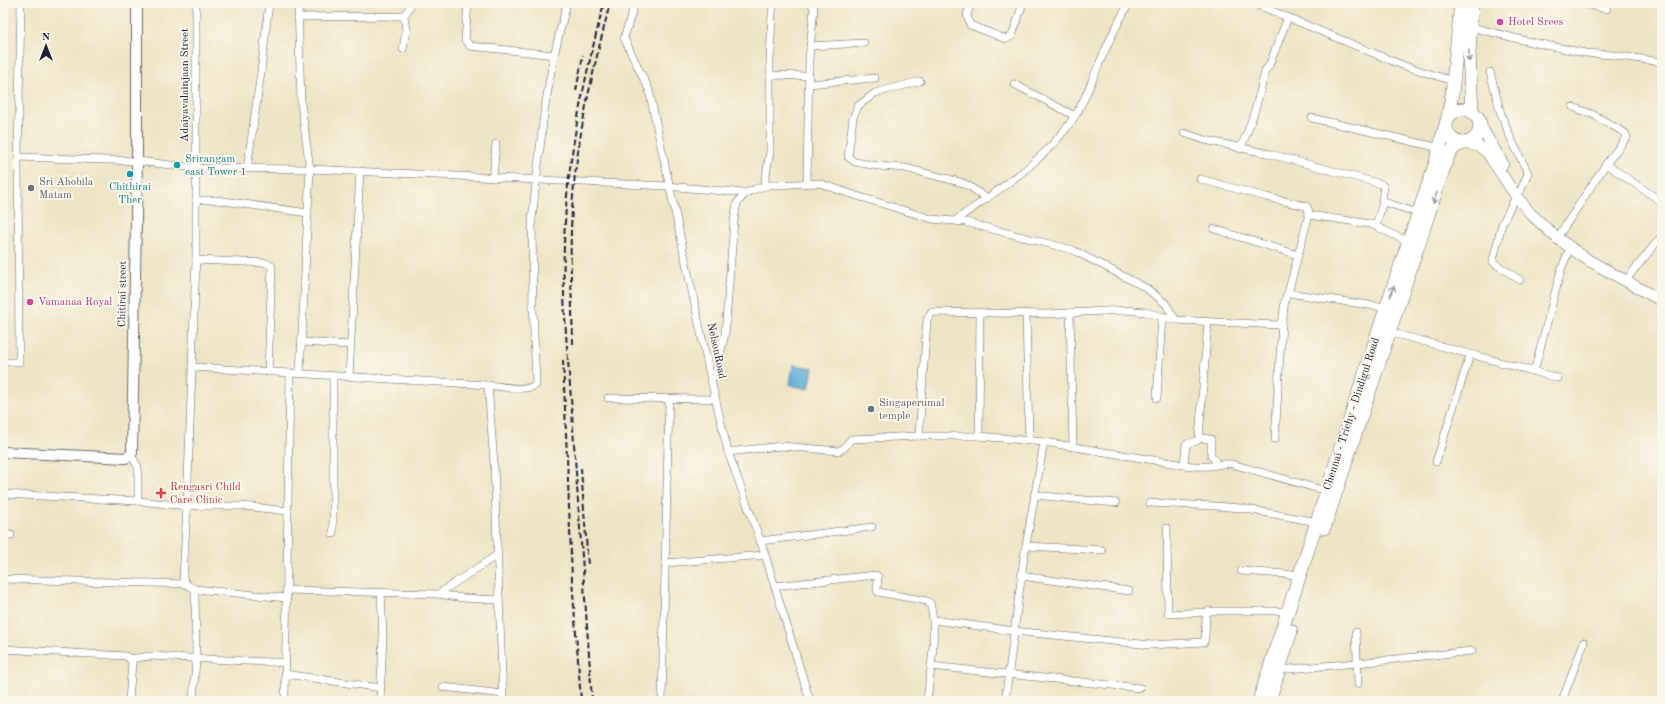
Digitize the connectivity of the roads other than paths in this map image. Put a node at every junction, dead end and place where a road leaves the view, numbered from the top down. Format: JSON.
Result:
{"nodes":[{"id":1,"x":20,"y":3,"type":"edge"},
{"id":2,"x":137,"y":3,"type":"edge"},
{"id":3,"x":196,"y":3,"type":"edge"},
{"id":4,"x":269,"y":3,"type":"edge"},
{"id":5,"x":298,"y":3,"type":"edge"},
{"id":6,"x":411,"y":3,"type":"edge"},
{"id":7,"x":468,"y":3,"type":"edge"},
{"id":8,"x":567,"y":3,"type":"edge"},
{"id":9,"x":635,"y":3,"type":"edge"},
{"id":10,"x":774,"y":3,"type":"edge"},
{"id":11,"x":811,"y":3,"type":"edge"},
{"id":12,"x":971,"y":3,"type":"edge"},
{"id":13,"x":1023,"y":3,"type":"edge"},
{"id":14,"x":1129,"y":3,"type":"edge"},
{"id":15,"x":1253,"y":3,"type":"edge"},
{"id":16,"x":1461,"y":3,"type":"edge"},
{"id":17,"x":1472,"y":3,"type":"edge"},
{"id":18,"x":1581,"y":3,"type":"edge"},
{"id":19,"x":1607,"y":9,"type":"dead end"},
{"id":20,"x":299,"y":16,"type":"junction"},
{"id":21,"x":404,"y":16,"type":"junction"},
{"id":22,"x":1288,"y":17,"type":"junction"},
{"id":23,"x":1471,"y":27,"type":"junction"},
{"id":24,"x":864,"y":43,"type":"dead end"},
{"id":25,"x":810,"y":46,"type":"junction"},
{"id":26,"x":403,"y":49,"type":"dead end"},
{"id":27,"x":554,"y":54,"type":"junction"},
{"id":28,"x":1662,"y":62,"type":"edge"},
{"id":29,"x":1490,"y":72,"type":"dead end"},
{"id":30,"x":770,"y":75,"type":"junction"},
{"id":31,"x":809,"y":76,"type":"junction"},
{"id":32,"x":874,"y":78,"type":"dead end"},
{"id":33,"x":920,"y":81,"type":"dead end"},
{"id":34,"x":1453,"y":81,"type":"junction"},
{"id":35,"x":809,"y":84,"type":"junction"},
{"id":36,"x":1014,"y":84,"type":"dead end"},
{"id":37,"x":1573,"y":107,"type":"dead end"},
{"id":38,"x":1472,"y":112,"type":"junction"},
{"id":39,"x":1075,"y":116,"type":"junction"},
{"id":40,"x":1312,"y":118,"type":"dead end"},
{"id":41,"x":1447,"y":122,"type":"junction"},
{"id":42,"x":1480,"y":125,"type":"junction"},
{"id":43,"x":1184,"y":133,"type":"dead end"},
{"id":44,"x":1464,"y":143,"type":"junction"},
{"id":45,"x":496,"y":144,"type":"dead end"},
{"id":46,"x":1440,"y":148,"type":"junction"},
{"id":47,"x":1240,"y":149,"type":"junction"},
{"id":48,"x":18,"y":157,"type":"junction"},
{"id":49,"x":137,"y":160,"type":"junction"},
{"id":50,"x":1606,"y":164,"type":"junction"},
{"id":51,"x":196,"y":168,"type":"junction"},
{"id":52,"x":247,"y":169,"type":"junction"},
{"id":53,"x":310,"y":169,"type":"junction"},
{"id":54,"x":360,"y":171,"type":"junction"},
{"id":55,"x":493,"y":178,"type":"junction"},
{"id":56,"x":1200,"y":179,"type":"dead end"},
{"id":57,"x":536,"y":181,"type":"junction"},
{"id":58,"x":807,"y":182,"type":"junction"},
{"id":59,"x":670,"y":186,"type":"junction"},
{"id":60,"x":764,"y":186,"type":"junction"},
{"id":61,"x":746,"y":193,"type":"junction"},
{"id":62,"x":1519,"y":193,"type":"junction"},
{"id":63,"x":986,"y":198,"type":"junction"},
{"id":64,"x":196,"y":200,"type":"junction"},
{"id":65,"x":1383,"y":202,"type":"junction"},
{"id":66,"x":1662,"y":202,"type":"edge"},
{"id":67,"x":1418,"y":212,"type":"junction"},
{"id":68,"x":308,"y":213,"type":"junction"},
{"id":69,"x":1309,"y":215,"type":"junction"},
{"id":70,"x":956,"y":220,"type":"junction"},
{"id":71,"x":1376,"y":226,"type":"junction"},
{"id":72,"x":1214,"y":229,"type":"dead end"},
{"id":73,"x":1558,"y":236,"type":"junction"},
{"id":74,"x":1662,"y":236,"type":"edge"},
{"id":75,"x":1409,"y":242,"type":"junction"},
{"id":76,"x":1570,"y":248,"type":"junction"},
{"id":77,"x":1298,"y":255,"type":"junction"},
{"id":78,"x":196,"y":260,"type":"junction"},
{"id":79,"x":1520,"y":280,"type":"dead end"},
{"id":80,"x":1627,"y":280,"type":"junction"},
{"id":81,"x":1288,"y":293,"type":"junction"},
{"id":82,"x":1662,"y":296,"type":"edge"},
{"id":83,"x":1662,"y":301,"type":"edge"},
{"id":84,"x":1391,"y":309,"type":"junction"},
{"id":85,"x":980,"y":312,"type":"junction"},
{"id":86,"x":1026,"y":313,"type":"junction"},
{"id":87,"x":1070,"y":313,"type":"junction"},
{"id":88,"x":1162,"y":316,"type":"junction"},
{"id":89,"x":1176,"y":320,"type":"junction"},
{"id":90,"x":1208,"y":322,"type":"junction"},
{"id":91,"x":1282,"y":322,"type":"junction"},
{"id":92,"x":1389,"y":332,"type":"junction"},
{"id":93,"x":302,"y":342,"type":"junction"},
{"id":94,"x":350,"y":345,"type":"junction"},
{"id":95,"x":1470,"y":355,"type":"junction"},
{"id":96,"x":3,"y":362,"type":"edge"},
{"id":97,"x":192,"y":366,"type":"junction"},
{"id":98,"x":268,"y":372,"type":"junction"},
{"id":99,"x":1534,"y":372,"type":"junction"},
{"id":100,"x":290,"y":373,"type":"junction"},
{"id":101,"x":300,"y":374,"type":"junction"},
{"id":102,"x":334,"y":376,"type":"junction"},
{"id":103,"x":349,"y":377,"type":"junction"},
{"id":104,"x":1558,"y":378,"type":"dead end"},
{"id":105,"x":711,"y":380,"type":"junction"},
{"id":106,"x":488,"y":385,"type":"junction"},
{"id":107,"x":608,"y":398,"type":"dead end"},
{"id":108,"x":1157,"y":398,"type":"dead end"},
{"id":109,"x":669,"y":399,"type":"junction"},
{"id":110,"x":716,"y":400,"type":"junction"},
{"id":111,"x":919,"y":436,"type":"junction"},
{"id":112,"x":979,"y":436,"type":"junction"},
{"id":113,"x":1199,"y":438,"type":"junction"},
{"id":114,"x":1275,"y":439,"type":"dead end"},
{"id":115,"x":1028,"y":441,"type":"junction"},
{"id":116,"x":1044,"y":442,"type":"junction"},
{"id":117,"x":1073,"y":447,"type":"junction"},
{"id":118,"x":3,"y":452,"type":"edge"},
{"id":119,"x":728,"y":452,"type":"junction"},
{"id":120,"x":131,"y":455,"type":"junction"},
{"id":121,"x":1436,"y":462,"type":"dead end"},
{"id":122,"x":1216,"y":464,"type":"junction"},
{"id":123,"x":1184,"y":465,"type":"junction"},
{"id":124,"x":1326,"y":491,"type":"junction"},
{"id":125,"x":3,"y":494,"type":"edge"},
{"id":126,"x":1034,"y":496,"type":"junction"},
{"id":127,"x":138,"y":501,"type":"junction"},
{"id":128,"x":1116,"y":503,"type":"dead end"},
{"id":129,"x":1150,"y":503,"type":"dead end"},
{"id":130,"x":187,"y":506,"type":"junction"},
{"id":131,"x":288,"y":511,"type":"junction"},
{"id":132,"x":1317,"y":522,"type":"junction"},
{"id":133,"x":872,"y":527,"type":"dead end"},
{"id":134,"x":1167,"y":528,"type":"dead end"},
{"id":135,"x":333,"y":534,"type":"dead end"},
{"id":136,"x":760,"y":541,"type":"junction"},
{"id":137,"x":1026,"y":546,"type":"junction"},
{"id":138,"x":1102,"y":550,"type":"dead end"},
{"id":139,"x":498,"y":555,"type":"junction"},
{"id":140,"x":765,"y":555,"type":"junction"},
{"id":141,"x":665,"y":563,"type":"junction"},
{"id":142,"x":1241,"y":571,"type":"dead end"},
{"id":143,"x":1300,"y":575,"type":"junction"},
{"id":144,"x":1021,"y":576,"type":"junction"},
{"id":145,"x":3,"y":579,"type":"edge"},
{"id":146,"x":186,"y":584,"type":"junction"},
{"id":147,"x":774,"y":586,"type":"junction"},
{"id":148,"x":195,"y":589,"type":"junction"},
{"id":149,"x":1129,"y":591,"type":"dead end"},
{"id":150,"x":381,"y":592,"type":"junction"},
{"id":151,"x":287,"y":594,"type":"junction"},
{"id":152,"x":438,"y":594,"type":"junction"},
{"id":153,"x":499,"y":600,"type":"junction"},
{"id":154,"x":1288,"y":611,"type":"junction"},
{"id":155,"x":1206,"y":612,"type":"junction"},
{"id":156,"x":934,"y":620,"type":"junction"},
{"id":157,"x":1014,"y":631,"type":"junction"},
{"id":158,"x":1356,"y":632,"type":"dead end"},
{"id":159,"x":1584,"y":642,"type":"dead end"},
{"id":160,"x":3,"y":649,"type":"edge"},
{"id":161,"x":1472,"y":651,"type":"dead end"},
{"id":162,"x":130,"y":658,"type":"junction"},
{"id":163,"x":196,"y":659,"type":"junction"},
{"id":164,"x":286,"y":663,"type":"junction"},
{"id":165,"x":1357,"y":663,"type":"junction"},
{"id":166,"x":931,"y":666,"type":"junction"},
{"id":167,"x":1275,"y":670,"type":"junction"},
{"id":168,"x":285,"y":674,"type":"junction"},
{"id":169,"x":1008,"y":674,"type":"junction"},
{"id":170,"x":1358,"y":684,"type":"dead end"},
{"id":171,"x":443,"y":687,"type":"dead end"},
{"id":172,"x":381,"y":688,"type":"junction"},
{"id":173,"x":1140,"y":688,"type":"dead end"},
{"id":174,"x":503,"y":698,"type":"edge"},
{"id":175,"x":129,"y":701,"type":"edge"},
{"id":176,"x":193,"y":701,"type":"edge"},
{"id":177,"x":284,"y":701,"type":"edge"},
{"id":178,"x":380,"y":701,"type":"edge"},
{"id":179,"x":662,"y":701,"type":"edge"},
{"id":180,"x":810,"y":701,"type":"edge"},
{"id":181,"x":927,"y":701,"type":"edge"},
{"id":182,"x":1005,"y":701,"type":"edge"},
{"id":183,"x":1259,"y":701,"type":"edge"},
{"id":184,"x":1269,"y":701,"type":"edge"},
{"id":185,"x":1562,"y":701,"type":"edge"}],
"edges":[{"from":1,"to":48,"type":"street"},
{"from":2,"to":49,"type":"street","name":"Chitirai street"},
{"from":3,"to":51,"type":"street","name":"Adaiyavalainjaan Street"},
{"from":4,"to":52,"type":"street"},
{"from":5,"to":20,"type":"street"},
{"from":6,"to":21,"type":"street"},
{"from":7,"to":27,"type":"street"},
{"from":8,"to":27,"type":"street"},
{"from":9,"to":59,"type":"street","name":"NelsonRoad"},
{"from":10,"to":30,"type":"street"},
{"from":11,"to":25,"type":"street"},
{"from":12,"to":13,"type":"street"},
{"from":14,"to":39,"type":"street"},
{"from":15,"to":22,"type":"street"},
{"from":16,"to":34,"type":"highway","name":"Chennai - Trichy - Dindigul Road"},
{"from":17,"to":23,"type":"highway"},
{"from":18,"to":19,"type":"street"},
{"from":20,"to":21,"type":"street"},
{"from":20,"to":53,"type":"street"},
{"from":21,"to":26,"type":"street"},
{"from":22,"to":34,"type":"street"},
{"from":22,"to":47,"type":"street"},
{"from":23,"to":28,"type":"street"},
{"from":23,"to":38,"type":"highway","one_way":true},
{"from":24,"to":25,"type":"street"},
{"from":25,"to":31,"type":"street"},
{"from":27,"to":57,"type":"street"},
{"from":29,"to":62,"type":"street"},
{"from":30,"to":31,"type":"street"},
{"from":30,"to":60,"type":"street"},
{"from":31,"to":35,"type":"street"},
{"from":32,"to":35,"type":"street"},
{"from":33,"to":63,"type":"street"},
{"from":34,"to":41,"type":"highway","name":"Chennai - Trichy - Dindigul Road"},
{"from":35,"to":58,"type":"street"},
{"from":36,"to":39,"type":"street"},
{"from":37,"to":50,"type":"street"},
{"from":38,"to":41,"type":"highway"},
{"from":38,"to":42,"type":"highway"},
{"from":39,"to":63,"type":"street"},
{"from":40,"to":46,"type":"street"},
{"from":41,"to":44,"type":"highway"},
{"from":41,"to":46,"type":"highway","name":"Chennai - Trichy - Dindigul Road"},
{"from":42,"to":44,"type":"highway","name":"Chennai - Trichy - Dindigul Road"},
{"from":42,"to":62,"type":"main road"},
{"from":43,"to":47,"type":"street"},
{"from":44,"to":62,"type":"main road"},
{"from":44,"to":84,"type":"highway","name":"Chennai - Trichy - Dindigul Road","one_way":true},
{"from":45,"to":55,"type":"street"},
{"from":46,"to":67,"type":"highway","name":"Chennai - Trichy - Dindigul Road"},
{"from":47,"to":65,"type":"street"},
{"from":48,"to":49,"type":"street"},
{"from":48,"to":96,"type":"street"},
{"from":49,"to":51,"type":"street"},
{"from":49,"to":120,"type":"street","name":"Chitirai street"},
{"from":50,"to":66,"type":"street"},
{"from":50,"to":73,"type":"street"},
{"from":51,"to":52,"type":"street"},
{"from":51,"to":64,"type":"street","name":"Adaiyavalainjaan Street"},
{"from":52,"to":53,"type":"street"},
{"from":53,"to":54,"type":"street"},
{"from":53,"to":68,"type":"street"},
{"from":54,"to":55,"type":"street"},
{"from":54,"to":94,"type":"street"},
{"from":55,"to":57,"type":"street"},
{"from":56,"to":69,"type":"street"},
{"from":57,"to":59,"type":"street"},
{"from":57,"to":106,"type":"street"},
{"from":58,"to":60,"type":"street"},
{"from":58,"to":70,"type":"street"},
{"from":59,"to":61,"type":"street"},
{"from":59,"to":105,"type":"street","name":"NelsonRoad"},
{"from":60,"to":61,"type":"street"},
{"from":61,"to":105,"type":"street"},
{"from":62,"to":73,"type":"main road"},
{"from":62,"to":79,"type":"street"},
{"from":63,"to":70,"type":"street"},
{"from":64,"to":68,"type":"street"},
{"from":64,"to":78,"type":"street","name":"Adaiyavalainjaan Street"},
{"from":65,"to":67,"type":"street"},
{"from":65,"to":71,"type":"street"},
{"from":67,"to":75,"type":"highway","name":"Chennai - Trichy - Dindigul Road"},
{"from":68,"to":93,"type":"street"},
{"from":69,"to":71,"type":"street"},
{"from":69,"to":77,"type":"street"},
{"from":70,"to":89,"type":"street"},
{"from":71,"to":75,"type":"street"},
{"from":72,"to":77,"type":"street"},
{"from":73,"to":76,"type":"main road"},
{"from":73,"to":80,"type":"main road"},
{"from":74,"to":80,"type":"street"},
{"from":84,"to":75,"type":"highway","name":"Chennai - Trichy - Dindigul Road","one_way":true},
{"from":76,"to":80,"type":"main road"},
{"from":76,"to":99,"type":"street"},
{"from":77,"to":81,"type":"street"},
{"from":78,"to":97,"type":"street","name":"Adaiyavalainjaan Street"},
{"from":78,"to":98,"type":"street"},
{"from":80,"to":82,"type":"main road"},
{"from":80,"to":83,"type":"main road"},
{"from":81,"to":84,"type":"street"},
{"from":81,"to":91,"type":"street"},
{"from":84,"to":92,"type":"highway","name":"Chennai - Trichy - Dindigul Road"},
{"from":84,"to":124,"type":"highway","name":"Chennai - Trichy - Dindigul Road"},
{"from":85,"to":86,"type":"street"},
{"from":85,"to":111,"type":"street"},
{"from":85,"to":112,"type":"street"},
{"from":86,"to":87,"type":"street"},
{"from":86,"to":115,"type":"street"},
{"from":87,"to":88,"type":"street"},
{"from":87,"to":117,"type":"street"},
{"from":88,"to":89,"type":"street"},
{"from":88,"to":108,"type":"street"},
{"from":89,"to":90,"type":"street"},
{"from":90,"to":91,"type":"street"},
{"from":90,"to":113,"type":"street"},
{"from":91,"to":114,"type":"street"},
{"from":92,"to":95,"type":"street"},
{"from":92,"to":167,"type":"highway","name":"Chennai - Trichy - Dindigul Road"},
{"from":93,"to":94,"type":"street"},
{"from":93,"to":101,"type":"street"},
{"from":94,"to":103,"type":"street"},
{"from":95,"to":99,"type":"street"},
{"from":95,"to":121,"type":"street"},
{"from":97,"to":98,"type":"street"},
{"from":97,"to":130,"type":"street","name":"Adaiyavalainjaan Street"},
{"from":98,"to":100,"type":"street"},
{"from":99,"to":104,"type":"street"},
{"from":100,"to":101,"type":"street"},
{"from":100,"to":131,"type":"street"},
{"from":101,"to":102,"type":"street"},
{"from":102,"to":103,"type":"street"},
{"from":102,"to":135,"type":"street"},
{"from":103,"to":106,"type":"street"},
{"from":105,"to":110,"type":"street","name":"NelsonRoad"},
{"from":106,"to":139,"type":"street"},
{"from":107,"to":109,"type":"street"},
{"from":109,"to":110,"type":"street"},
{"from":109,"to":141,"type":"street"},
{"from":110,"to":119,"type":"street","name":"NelsonRoad"},
{"from":111,"to":112,"type":"street"},
{"from":111,"to":119,"type":"street"},
{"from":112,"to":115,"type":"street"},
{"from":113,"to":122,"type":"street"},
{"from":113,"to":123,"type":"street"},
{"from":115,"to":116,"type":"street"},
{"from":116,"to":117,"type":"street"},
{"from":116,"to":126,"type":"street"},
{"from":117,"to":123,"type":"street"},
{"from":118,"to":120,"type":"street"},
{"from":119,"to":136,"type":"street","name":"NelsonRoad"},
{"from":120,"to":127,"type":"street"},
{"from":122,"to":123,"type":"street"},
{"from":122,"to":124,"type":"street"},
{"from":124,"to":132,"type":"highway","name":"Chennai - Trichy - Dindigul Road"},
{"from":125,"to":127,"type":"street"},
{"from":126,"to":128,"type":"street"},
{"from":126,"to":137,"type":"street"},
{"from":127,"to":130,"type":"street"},
{"from":129,"to":132,"type":"street"},
{"from":130,"to":131,"type":"street"},
{"from":130,"to":146,"type":"street","name":"Adaiyavalainjaan Street"},
{"from":131,"to":151,"type":"street"},
{"from":132,"to":143,"type":"highway","name":"Chennai - Trichy - Dindigul Road"},
{"from":133,"to":136,"type":"street"},
{"from":134,"to":155,"type":"street"},
{"from":136,"to":140,"type":"street","name":"NelsonRoad"},
{"from":137,"to":138,"type":"street"},
{"from":137,"to":144,"type":"street"},
{"from":139,"to":152,"type":"street"},
{"from":139,"to":153,"type":"street"},
{"from":140,"to":141,"type":"street"},
{"from":140,"to":147,"type":"street","name":"NelsonRoad"},
{"from":141,"to":179,"type":"street"},
{"from":142,"to":143,"type":"street"},
{"from":143,"to":154,"type":"highway","name":"Chennai - Trichy - Dindigul Road"},
{"from":144,"to":149,"type":"street"},
{"from":144,"to":157,"type":"street"},
{"from":145,"to":146,"type":"street"},
{"from":146,"to":148,"type":"street"},
{"from":147,"to":156,"type":"street"},
{"from":147,"to":180,"type":"street","name":"NelsonRoad"},
{"from":148,"to":151,"type":"street"},
{"from":148,"to":163,"type":"street"},
{"from":150,"to":151,"type":"street"},
{"from":150,"to":152,"type":"street"},
{"from":150,"to":172,"type":"street"},
{"from":151,"to":164,"type":"street"},
{"from":152,"to":153,"type":"street"},
{"from":153,"to":174,"type":"street"},
{"from":154,"to":155,"type":"street"},
{"from":154,"to":167,"type":"highway","name":"Chennai - Trichy - Dindigul Road"},
{"from":155,"to":157,"type":"street"},
{"from":156,"to":157,"type":"street"},
{"from":156,"to":166,"type":"street"},
{"from":157,"to":169,"type":"street"},
{"from":158,"to":165,"type":"street"},
{"from":159,"to":185,"type":"street"},
{"from":160,"to":162,"type":"street"},
{"from":161,"to":165,"type":"street"},
{"from":162,"to":163,"type":"street"},
{"from":162,"to":175,"type":"street"},
{"from":163,"to":164,"type":"street"},
{"from":163,"to":176,"type":"street"},
{"from":164,"to":168,"type":"street"},
{"from":165,"to":167,"type":"street"},
{"from":165,"to":170,"type":"street"},
{"from":166,"to":169,"type":"street"},
{"from":166,"to":181,"type":"street"},
{"from":167,"to":183,"type":"highway","name":"Chennai - Trichy - Dindigul Road"},
{"from":167,"to":184,"type":"highway","name":"Chennai - Trichy - Dindigul Road"},
{"from":168,"to":172,"type":"street"},
{"from":168,"to":177,"type":"street"},
{"from":169,"to":173,"type":"street"},
{"from":169,"to":182,"type":"street"},
{"from":171,"to":174,"type":"street"},
{"from":172,"to":178,"type":"street"}]}
